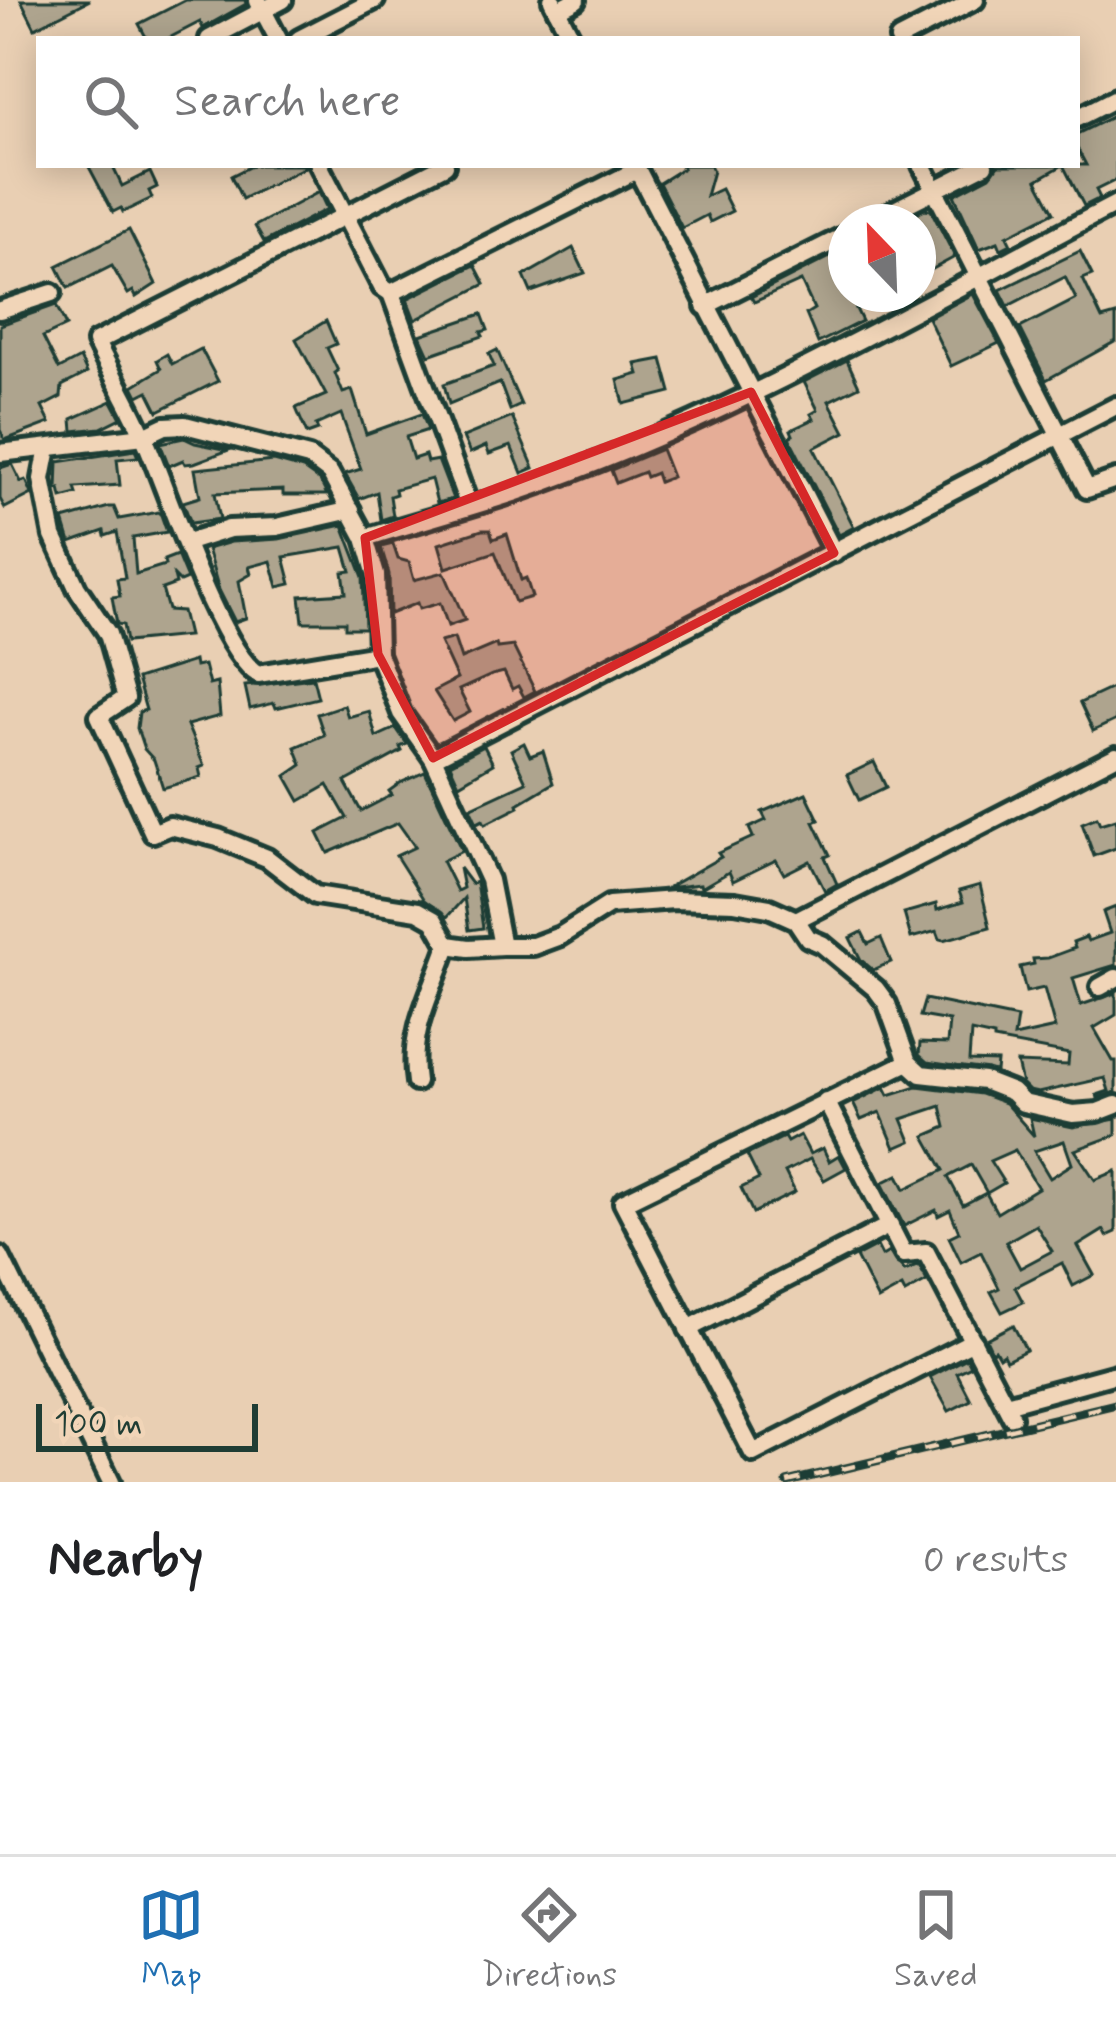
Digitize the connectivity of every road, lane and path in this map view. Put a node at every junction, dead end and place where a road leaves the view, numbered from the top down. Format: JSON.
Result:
{"nodes":[{"id":1,"x":283,"y":0,"type":"edge"},
{"id":2,"x":375,"y":0,"type":"edge"},
{"id":3,"x":576,"y":0,"type":"edge"},
{"id":4,"x":976,"y":0,"type":"edge"},
{"id":5,"x":260,"y":5,"type":"edge"},
{"id":6,"x":554,"y":5,"type":"edge"},
{"id":7,"x":214,"y":36,"type":"edge"},
{"id":8,"x":276,"y":36,"type":"edge"},
{"id":9,"x":305,"y":36,"type":"edge"},
{"id":10,"x":570,"y":36,"type":"edge"},
{"id":11,"x":905,"y":36,"type":"edge"},
{"id":12,"x":1116,"y":98,"type":"edge"},
{"id":13,"x":1080,"y":116,"type":"edge"},
{"id":14,"x":321,"y":168,"type":"edge"},
{"id":15,"x":439,"y":168,"type":"edge"},
{"id":16,"x":634,"y":168,"type":"edge"},
{"id":17,"x":636,"y":168,"type":"edge"},
{"id":18,"x":924,"y":168,"type":"edge"},
{"id":19,"x":978,"y":168,"type":"edge"},
{"id":20,"x":935,"y":190,"type":"junction"},
{"id":21,"x":907,"y":204,"type":"edge"},
{"id":22,"x":1116,"y":204,"type":"edge"},
{"id":23,"x":346,"y":216,"type":"junction"},
{"id":24,"x":828,"y":244,"type":"edge"},
{"id":25,"x":978,"y":276,"type":"junction"},
{"id":26,"x":52,"y":293,"type":"dead end"},
{"id":27,"x":391,"y":293,"type":"junction"},
{"id":28,"x":705,"y":306,"type":"junction"},
{"id":29,"x":0,"y":310,"type":"edge"},
{"id":30,"x":751,"y":392,"type":"junction"},
{"id":31,"x":1116,"y":406,"type":"edge"},
{"id":32,"x":1060,"y":434,"type":"junction"},
{"id":33,"x":144,"y":436,"type":"junction"},
{"id":34,"x":48,"y":448,"type":"junction"},
{"id":35,"x":0,"y":453,"type":"edge"},
{"id":36,"x":1116,"y":479,"type":"edge"},
{"id":37,"x":470,"y":506,"type":"junction"},
{"id":38,"x":350,"y":510,"type":"junction"},
{"id":39,"x":365,"y":538,"type":"junction"},
{"id":40,"x":188,"y":542,"type":"junction"},
{"id":41,"x":834,"y":553,"type":"junction"},
{"id":42,"x":378,"y":654,"type":"junction"},
{"id":43,"x":1116,"y":756,"type":"edge"},
{"id":44,"x":433,"y":758,"type":"junction"},
{"id":45,"x":796,"y":920,"type":"junction"},
{"id":46,"x":448,"y":945,"type":"junction"},
{"id":47,"x":502,"y":946,"type":"junction"},
{"id":48,"x":908,"y":1062,"type":"junction"},
{"id":49,"x":416,"y":1082,"type":"dead end"},
{"id":50,"x":826,"y":1101,"type":"junction"},
{"id":51,"x":1116,"y":1105,"type":"edge"},
{"id":52,"x":890,"y":1226,"type":"junction"},
{"id":53,"x":0,"y":1256,"type":"edge"},
{"id":54,"x":688,"y":1329,"type":"junction"},
{"id":55,"x":973,"y":1341,"type":"junction"},
{"id":56,"x":1116,"y":1374,"type":"edge"},
{"id":57,"x":111,"y":1482,"type":"edge"}],
"edges":[{"from":1,"to":5,"type":"street"},
{"from":2,"to":9,"type":"street"},
{"from":3,"to":6,"type":"street"},
{"from":4,"to":11,"type":"street"},
{"from":5,"to":7,"type":"street"},
{"from":5,"to":8,"type":"street"},
{"from":6,"to":10,"type":"street"},
{"from":12,"to":13,"type":"street"},
{"from":14,"to":23,"type":"street"},
{"from":15,"to":23,"type":"street"},
{"from":16,"to":27,"type":"street"},
{"from":17,"to":28,"type":"street"},
{"from":18,"to":20,"type":"street"},
{"from":19,"to":20,"type":"street"},
{"from":20,"to":21,"type":"street"},
{"from":20,"to":25,"type":"street"},
{"from":22,"to":25,"type":"street"},
{"from":23,"to":27,"type":"street"},
{"from":23,"to":33,"type":"street"},
{"from":24,"to":28,"type":"street"},
{"from":25,"to":30,"type":"street"},
{"from":25,"to":32,"type":"street"},
{"from":26,"to":29,"type":"street"},
{"from":27,"to":37,"type":"street"},
{"from":28,"to":30,"type":"street"},
{"from":30,"to":37,"type":"street"},
{"from":30,"to":41,"type":"street"},
{"from":31,"to":32,"type":"street"},
{"from":32,"to":36,"type":"street"},
{"from":32,"to":41,"type":"street"},
{"from":33,"to":34,"type":"street"},
{"from":33,"to":38,"type":"street"},
{"from":33,"to":40,"type":"street"},
{"from":34,"to":35,"type":"street"},
{"from":34,"to":46,"type":"street"},
{"from":37,"to":39,"type":"street"},
{"from":38,"to":39,"type":"street"},
{"from":38,"to":40,"type":"street"},
{"from":39,"to":42,"type":"street"},
{"from":40,"to":42,"type":"street"},
{"from":41,"to":44,"type":"street"},
{"from":42,"to":44,"type":"street"},
{"from":43,"to":45,"type":"street"},
{"from":44,"to":47,"type":"street"},
{"from":45,"to":47,"type":"street"},
{"from":45,"to":48,"type":"street"},
{"from":46,"to":47,"type":"street"},
{"from":46,"to":49,"type":"street"},
{"from":48,"to":50,"type":"street"},
{"from":48,"to":51,"type":"street"},
{"from":50,"to":52,"type":"street"},
{"from":50,"to":54,"type":"street"},
{"from":52,"to":54,"type":"street"},
{"from":52,"to":55,"type":"street"},
{"from":53,"to":57,"type":"street"},
{"from":54,"to":55,"type":"street"},
{"from":55,"to":56,"type":"street"}]}
